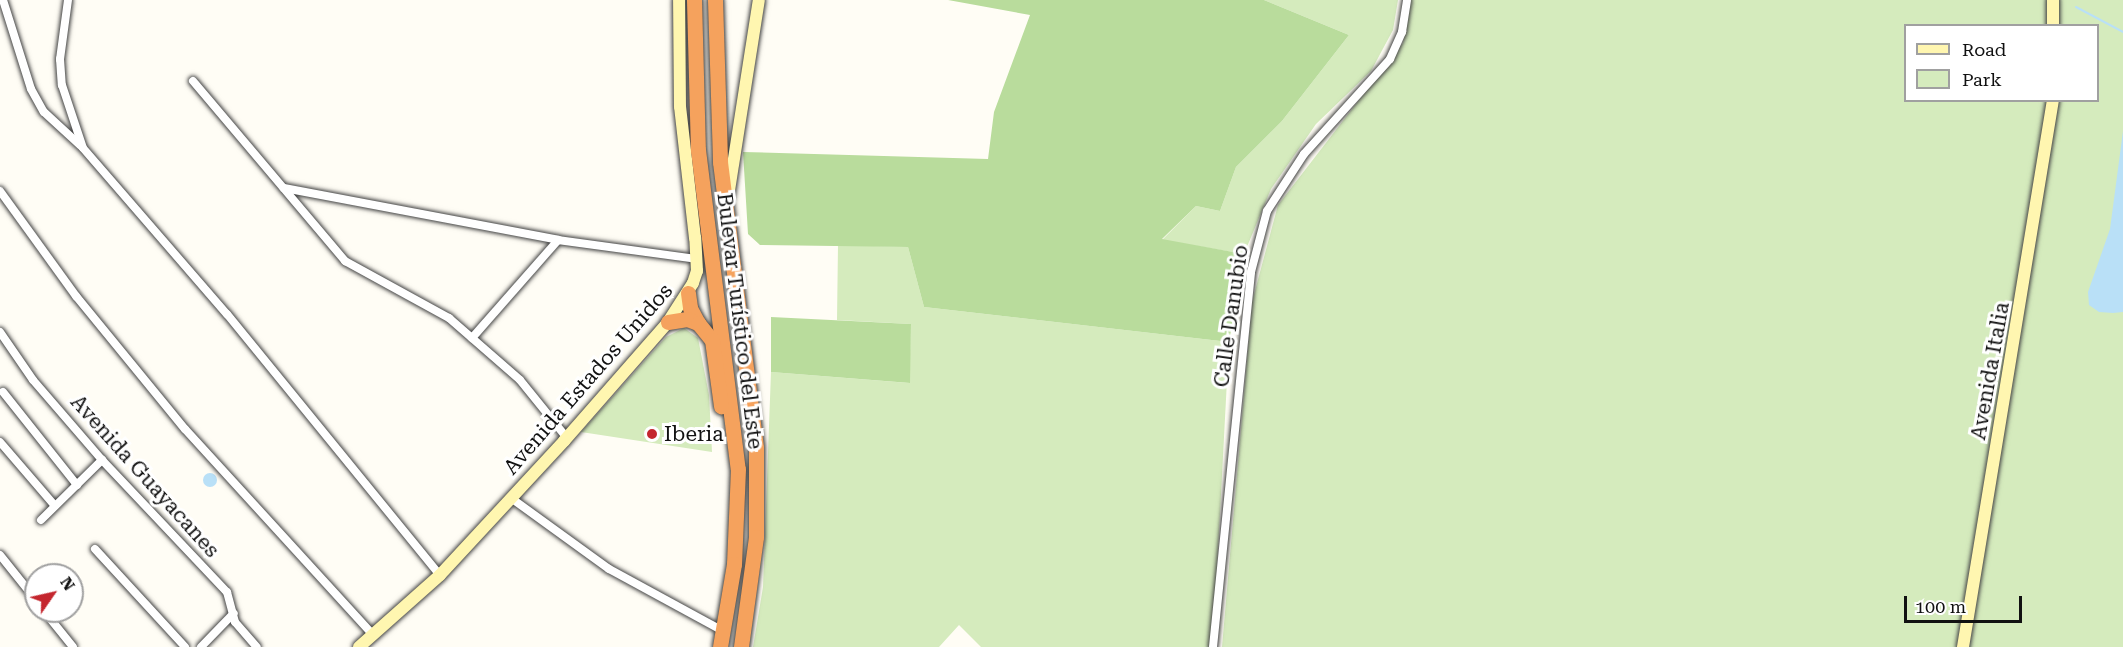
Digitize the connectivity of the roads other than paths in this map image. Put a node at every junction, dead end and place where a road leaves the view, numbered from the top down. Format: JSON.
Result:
{"nodes":[{"id":1,"x":3,"y":0,"type":"edge"},
{"id":2,"x":68,"y":0,"type":"edge"},
{"id":3,"x":679,"y":0,"type":"edge"},
{"id":4,"x":694,"y":0,"type":"edge"},
{"id":5,"x":715,"y":0,"type":"edge"},
{"id":6,"x":759,"y":0,"type":"edge"},
{"id":7,"x":1407,"y":0,"type":"edge"},
{"id":8,"x":2053,"y":0,"type":"edge"},
{"id":9,"x":2053,"y":24,"type":"edge"},
{"id":10,"x":193,"y":81,"type":"dead end"},
{"id":11,"x":2053,"y":102,"type":"edge"},
{"id":12,"x":83,"y":148,"type":"junction"},
{"id":13,"x":283,"y":188,"type":"junction"},
{"id":14,"x":0,"y":191,"type":"edge"},
{"id":15,"x":726,"y":216,"type":"junction"},
{"id":16,"x":558,"y":240,"type":"junction"},
{"id":17,"x":696,"y":259,"type":"junction"},
{"id":18,"x":688,"y":293,"type":"junction"},
{"id":19,"x":668,"y":322,"type":"junction"},
{"id":20,"x":698,"y":323,"type":"junction"},
{"id":21,"x":0,"y":332,"type":"edge"},
{"id":22,"x":472,"y":338,"type":"junction"},
{"id":23,"x":3,"y":392,"type":"dead end"},
{"id":24,"x":567,"y":438,"type":"junction"},
{"id":25,"x":0,"y":442,"type":"edge"},
{"id":26,"x":102,"y":460,"type":"junction"},
{"id":27,"x":77,"y":484,"type":"junction"},
{"id":28,"x":512,"y":498,"type":"junction"},
{"id":29,"x":55,"y":506,"type":"junction"},
{"id":30,"x":42,"y":520,"type":"dead end"},
{"id":31,"x":95,"y":549,"type":"dead end"},
{"id":32,"x":0,"y":555,"type":"edge"},
{"id":33,"x":440,"y":574,"type":"junction"},
{"id":34,"x":732,"y":582,"type":"junction"},
{"id":35,"x":24,"y":585,"type":"edge"},
{"id":36,"x":234,"y":613,"type":"junction"},
{"id":37,"x":54,"y":623,"type":"edge"},
{"id":38,"x":372,"y":635,"type":"junction"},
{"id":39,"x":722,"y":639,"type":"edge"},
{"id":40,"x":73,"y":647,"type":"edge"},
{"id":41,"x":185,"y":647,"type":"edge"},
{"id":42,"x":201,"y":647,"type":"edge"},
{"id":43,"x":257,"y":647,"type":"edge"},
{"id":44,"x":359,"y":647,"type":"edge"},
{"id":45,"x":741,"y":647,"type":"edge"},
{"id":46,"x":1213,"y":647,"type":"edge"},
{"id":47,"x":1963,"y":647,"type":"edge"}],
"edges":[{"from":1,"to":12,"type":"street"},
{"from":2,"to":12,"type":"street"},
{"from":3,"to":17,"type":"street","name":"Avenida Estados Unidos"},
{"from":4,"to":34,"type":"highway","name":"Bulevar Turístico del Este"},
{"from":5,"to":15,"type":"highway","name":"Bulevar Turístico del Este"},
{"from":6,"to":15,"type":"street"},
{"from":7,"to":46,"type":"street","name":"Calle Danubio"},
{"from":8,"to":9,"type":"street"},
{"from":10,"to":13,"type":"street"},
{"from":11,"to":47,"type":"street","name":"Avenida Italia"},
{"from":12,"to":33,"type":"street"},
{"from":13,"to":16,"type":"street"},
{"from":13,"to":22,"type":"street"},
{"from":14,"to":38,"type":"street"},
{"from":15,"to":45,"type":"highway","name":"Bulevar Turístico del Este"},
{"from":16,"to":17,"type":"street"},
{"from":16,"to":22,"type":"street"},
{"from":17,"to":18,"type":"street","name":"Avenida Estados Unidos"},
{"from":18,"to":19,"type":"street","name":"Avenida Estados Unidos"},
{"from":18,"to":20,"type":"highway"},
{"from":19,"to":20,"type":"highway"},
{"from":19,"to":24,"type":"street","name":"Avenida Estados Unidos"},
{"from":20,"to":34,"type":"highway"},
{"from":21,"to":26,"type":"street","name":"Avenida Guayacanes"},
{"from":22,"to":24,"type":"street"},
{"from":23,"to":27,"type":"street"},
{"from":24,"to":28,"type":"street","name":"Avenida Estados Unidos"},
{"from":25,"to":29,"type":"street"},
{"from":26,"to":27,"type":"street"},
{"from":26,"to":36,"type":"street","name":"Avenida Guayacanes"},
{"from":27,"to":29,"type":"street"},
{"from":28,"to":33,"type":"street","name":"Avenida Estados Unidos"},
{"from":28,"to":39,"type":"street"},
{"from":29,"to":30,"type":"street"},
{"from":31,"to":41,"type":"street"},
{"from":32,"to":35,"type":"street"},
{"from":33,"to":38,"type":"street","name":"Avenida Estados Unidos"},
{"from":34,"to":39,"type":"highway","name":"Bulevar Turístico del Este"},
{"from":36,"to":42,"type":"street"},
{"from":36,"to":43,"type":"street","name":"Avenida Guayacanes"},
{"from":37,"to":40,"type":"street"},
{"from":38,"to":44,"type":"street","name":"Avenida Estados Unidos"}]}
